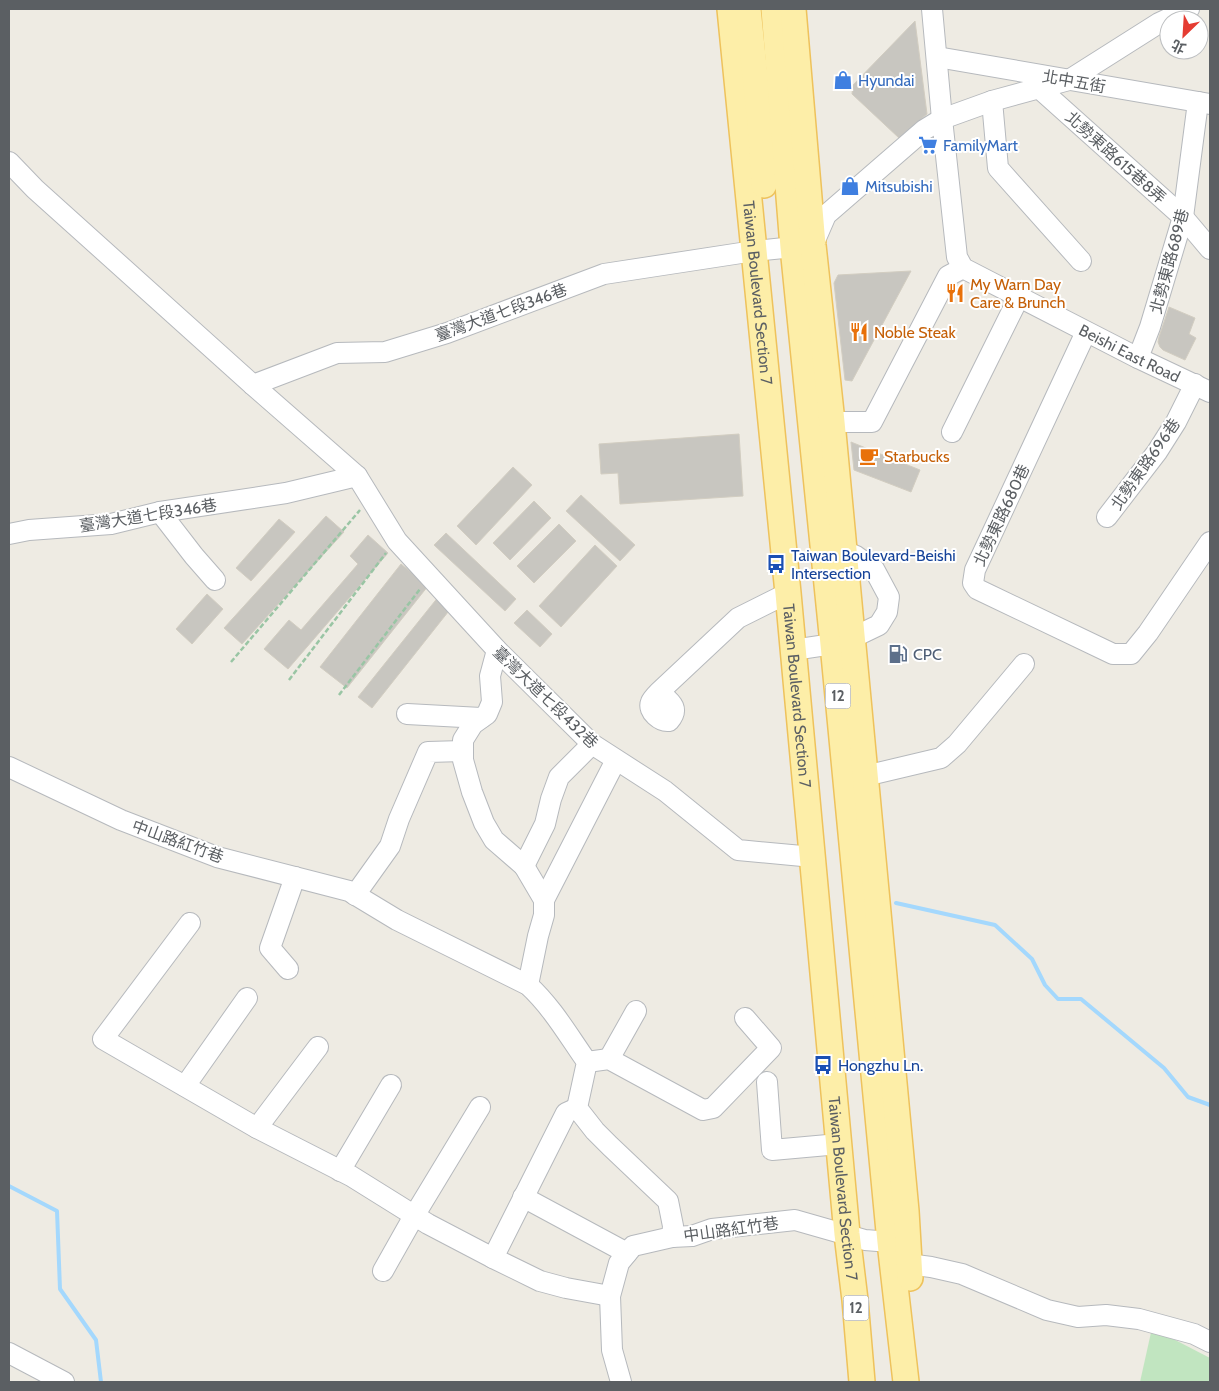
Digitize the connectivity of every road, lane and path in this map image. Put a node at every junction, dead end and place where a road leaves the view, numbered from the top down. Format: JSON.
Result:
{"nodes":[{"id":1,"x":730,"y":9,"type":"edge"},
{"id":2,"x":748,"y":9,"type":"edge"},
{"id":3,"x":774,"y":9,"type":"edge"},
{"id":4,"x":793,"y":9,"type":"edge"},
{"id":5,"x":932,"y":9,"type":"edge"},
{"id":6,"x":1189,"y":9,"type":"edge"},
{"id":7,"x":937,"y":57,"type":"junction"},
{"id":8,"x":1069,"y":80,"type":"junction"},
{"id":9,"x":1039,"y":88,"type":"junction"},
{"id":10,"x":992,"y":101,"type":"junction"},
{"id":11,"x":1204,"y":103,"type":"edge"},
{"id":12,"x":942,"y":119,"type":"junction"},
{"id":13,"x":9,"y":162,"type":"edge"},
{"id":14,"x":1183,"y":217,"type":"junction"},
{"id":15,"x":782,"y":248,"type":"junction"},
{"id":16,"x":1210,"y":249,"type":"edge"},
{"id":17,"x":1081,"y":260,"type":"dead end"},
{"id":18,"x":963,"y":268,"type":"junction"},
{"id":19,"x":1019,"y":297,"type":"junction"},
{"id":20,"x":1086,"y":332,"type":"junction"},
{"id":21,"x":1138,"y":358,"type":"junction"},
{"id":22,"x":253,"y":385,"type":"junction"},
{"id":23,"x":1203,"y":388,"type":"edge"},
{"id":24,"x":832,"y":422,"type":"junction"},
{"id":25,"x":952,"y":432,"type":"dead end"},
{"id":26,"x":357,"y":476,"type":"junction"},
{"id":27,"x":371,"y":498,"type":"junction"},
{"id":28,"x":160,"y":512,"type":"junction"},
{"id":29,"x":1107,"y":517,"type":"dead end"},
{"id":30,"x":9,"y":534,"type":"edge"},
{"id":31,"x":397,"y":541,"type":"junction"},
{"id":32,"x":1210,"y":542,"type":"edge"},
{"id":33,"x":834,"y":552,"type":"junction"},
{"id":34,"x":430,"y":576,"type":"junction"},
{"id":35,"x":215,"y":580,"type":"dead end"},
{"id":36,"x":788,"y":592,"type":"junction"},
{"id":37,"x":842,"y":641,"type":"junction"},
{"id":38,"x":800,"y":649,"type":"junction"},
{"id":39,"x":496,"y":650,"type":"junction"},
{"id":40,"x":232,"y":662,"type":"dead end"},
{"id":41,"x":1024,"y":664,"type":"dead end"},
{"id":42,"x":289,"y":680,"type":"dead end"},
{"id":43,"x":659,"y":692,"type":"dead end"},
{"id":44,"x":339,"y":696,"type":"dead end"},
{"id":45,"x":407,"y":714,"type":"dead end"},
{"id":46,"x":481,"y":718,"type":"junction"},
{"id":47,"x":592,"y":744,"type":"junction"},
{"id":48,"x":463,"y":751,"type":"junction"},
{"id":49,"x":616,"y":760,"type":"junction"},
{"id":50,"x":9,"y":767,"type":"edge"},
{"id":51,"x":864,"y":776,"type":"junction"},
{"id":52,"x":813,"y":857,"type":"junction"},
{"id":53,"x":524,"y":866,"type":"junction"},
{"id":54,"x":295,"y":877,"type":"junction"},
{"id":55,"x":355,"y":895,"type":"junction"},
{"id":56,"x":544,"y":900,"type":"junction"},
{"id":57,"x":190,"y":923,"type":"dead end"},
{"id":58,"x":288,"y":969,"type":"dead end"},
{"id":59,"x":528,"y":985,"type":"junction"},
{"id":60,"x":247,"y":998,"type":"dead end"},
{"id":61,"x":636,"y":1011,"type":"dead end"},
{"id":62,"x":744,"y":1018,"type":"dead end"},
{"id":63,"x":318,"y":1047,"type":"dead end"},
{"id":64,"x":609,"y":1058,"type":"junction"},
{"id":65,"x":586,"y":1062,"type":"junction"},
{"id":66,"x":767,"y":1082,"type":"dead end"},
{"id":67,"x":391,"y":1085,"type":"dead end"},
{"id":68,"x":185,"y":1086,"type":"junction"},
{"id":69,"x":480,"y":1106,"type":"dead end"},
{"id":70,"x":577,"y":1108,"type":"junction"},
{"id":71,"x":257,"y":1128,"type":"junction"},
{"id":72,"x":839,"y":1144,"type":"junction"},
{"id":73,"x":340,"y":1171,"type":"junction"},
{"id":74,"x":523,"y":1196,"type":"junction"},
{"id":75,"x":414,"y":1216,"type":"junction"},
{"id":76,"x":672,"y":1237,"type":"junction"},
{"id":77,"x":856,"y":1237,"type":"junction"},
{"id":78,"x":902,"y":1250,"type":"junction"},
{"id":79,"x":627,"y":1253,"type":"junction"},
{"id":80,"x":493,"y":1258,"type":"junction"},
{"id":81,"x":383,"y":1271,"type":"dead end"},
{"id":82,"x":610,"y":1296,"type":"junction"},
{"id":83,"x":1210,"y":1342,"type":"edge"},
{"id":84,"x":9,"y":1353,"type":"edge"},
{"id":85,"x":64,"y":1382,"type":"edge"},
{"id":86,"x":620,"y":1382,"type":"edge"},
{"id":87,"x":862,"y":1382,"type":"edge"},
{"id":88,"x":878,"y":1382,"type":"edge"},
{"id":89,"x":906,"y":1382,"type":"edge"},
{"id":90,"x":920,"y":1382,"type":"edge"}],
"edges":[{"from":1,"to":15,"type":"main road","name":"Taiwan Boulevard Section 7","number":"12"},
{"from":2,"to":15,"type":"main road","name":"Taiwan Boulevard Section 7","number":"12"},
{"from":3,"to":15,"type":"main road","name":"Taiwan Boulevard Section 7","number":"12"},
{"from":4,"to":15,"type":"main road","name":"Taiwan Boulevard Section 7","number":"12"},
{"from":5,"to":7,"type":"street"},
{"from":6,"to":8,"type":"street"},
{"from":7,"to":8,"type":"street","name":"北中五街"},
{"from":7,"to":12,"type":"street"},
{"from":8,"to":9,"type":"street"},
{"from":8,"to":11,"type":"street","name":"北中五街"},
{"from":9,"to":10,"type":"street"},
{"from":9,"to":14,"type":"street","name":"北勢東路615巷8弄"},
{"from":10,"to":12,"type":"street"},
{"from":10,"to":17,"type":"street"},
{"from":11,"to":14,"type":"street","name":"北勢東路689巷"},
{"from":12,"to":15,"type":"street"},
{"from":12,"to":18,"type":"street"},
{"from":13,"to":22,"type":"street"},
{"from":14,"to":16,"type":"street","name":"北勢東路615巷8弄"},
{"from":14,"to":21,"type":"street","name":"北勢東路689巷"},
{"from":15,"to":22,"type":"street","name":"臺灣大道七段346巷"},
{"from":15,"to":24,"type":"main road","name":"Taiwan Boulevard Section 7","number":"12"},
{"from":15,"to":33,"type":"main road","name":"Taiwan Boulevard Section 7","number":"12"},
{"from":15,"to":36,"type":"main road","name":"Taiwan Boulevard Section 7","number":"12"},
{"from":15,"to":38,"type":"main road","name":"Taiwan Boulevard Section 7","number":"12"},
{"from":18,"to":19,"type":"street","name":"Beishi East Road"},
{"from":18,"to":24,"type":"street"},
{"from":19,"to":20,"type":"street","name":"Beishi East Road"},
{"from":19,"to":25,"type":"street"},
{"from":20,"to":21,"type":"street","name":"Beishi East Road"},
{"from":20,"to":32,"type":"street","name":"北勢東路680巷"},
{"from":21,"to":23,"type":"street","name":"Beishi East Road"},
{"from":22,"to":26,"type":"street"},
{"from":23,"to":29,"type":"street","name":"北勢東路696巷"},
{"from":24,"to":33,"type":"main road","name":"Taiwan Boulevard Section 7","number":"12"},
{"from":26,"to":27,"type":"street","name":"臺灣大道七段432巷"},
{"from":26,"to":28,"type":"street","name":"臺灣大道七段346巷"},
{"from":27,"to":31,"type":"street","name":"臺灣大道七段432巷"},
{"from":27,"to":40,"type":"path"},
{"from":28,"to":30,"type":"street","name":"臺灣大道七段346巷"},
{"from":28,"to":35,"type":"street"},
{"from":31,"to":34,"type":"street","name":"臺灣大道七段432巷"},
{"from":31,"to":42,"type":"path"},
{"from":33,"to":37,"type":"main road","name":"Taiwan Boulevard Section 7","number":"12"},
{"from":33,"to":37,"type":"street"},
{"from":34,"to":39,"type":"street","name":"臺灣大道七段432巷"},
{"from":34,"to":44,"type":"path"},
{"from":36,"to":38,"type":"main road","name":"Taiwan Boulevard Section 7","number":"12"},
{"from":36,"to":43,"type":"street"},
{"from":37,"to":38,"type":"street"},
{"from":37,"to":51,"type":"main road","name":"Taiwan Boulevard Section 7","number":"12"},
{"from":37,"to":78,"type":"main road","name":"Taiwan Boulevard Section 7","number":"12"},
{"from":38,"to":52,"type":"main road","name":"Taiwan Boulevard Section 7","number":"12"},
{"from":38,"to":77,"type":"main road","name":"Taiwan Boulevard Section 7","number":"12"},
{"from":39,"to":46,"type":"street"},
{"from":39,"to":47,"type":"street","name":"臺灣大道七段432巷"},
{"from":41,"to":51,"type":"street"},
{"from":45,"to":46,"type":"street"},
{"from":46,"to":48,"type":"street"},
{"from":47,"to":49,"type":"street","name":"臺灣大道七段432巷"},
{"from":47,"to":53,"type":"street"},
{"from":48,"to":53,"type":"street"},
{"from":48,"to":55,"type":"street"},
{"from":49,"to":52,"type":"street","name":"臺灣大道七段432巷"},
{"from":49,"to":56,"type":"street"},
{"from":50,"to":54,"type":"street","name":"中山路紅竹巷"},
{"from":51,"to":78,"type":"main road","name":"Taiwan Boulevard Section 7","number":"12"},
{"from":52,"to":72,"type":"main road","name":"Taiwan Boulevard Section 7","number":"12"},
{"from":53,"to":56,"type":"street"},
{"from":54,"to":55,"type":"street","name":"中山路紅竹巷"},
{"from":54,"to":58,"type":"street"},
{"from":55,"to":59,"type":"street","name":"中山路紅竹巷"},
{"from":56,"to":59,"type":"street"},
{"from":57,"to":68,"type":"street"},
{"from":59,"to":65,"type":"street","name":"中山路紅竹巷"},
{"from":60,"to":68,"type":"street"},
{"from":61,"to":64,"type":"street"},
{"from":62,"to":64,"type":"street"},
{"from":63,"to":71,"type":"street"},
{"from":64,"to":65,"type":"street"},
{"from":65,"to":70,"type":"street"},
{"from":66,"to":72,"type":"street"},
{"from":67,"to":73,"type":"street"},
{"from":68,"to":71,"type":"street"},
{"from":69,"to":75,"type":"street"},
{"from":70,"to":74,"type":"street"},
{"from":70,"to":76,"type":"street","name":"中山路紅竹巷"},
{"from":71,"to":73,"type":"street"},
{"from":72,"to":77,"type":"main road","name":"Taiwan Boulevard Section 7","number":"12"},
{"from":73,"to":75,"type":"street"},
{"from":74,"to":79,"type":"street"},
{"from":74,"to":80,"type":"street"},
{"from":75,"to":80,"type":"street"},
{"from":75,"to":81,"type":"street"},
{"from":76,"to":77,"type":"street","name":"中山路紅竹巷"},
{"from":76,"to":79,"type":"street","name":"中山路紅竹巷"},
{"from":77,"to":78,"type":"street","name":"中山路紅竹巷"},
{"from":77,"to":87,"type":"main road","name":"Taiwan Boulevard Section 7","number":"12"},
{"from":77,"to":88,"type":"main road","name":"Taiwan Boulevard Section 7","number":"12"},
{"from":78,"to":83,"type":"street","name":"中山路紅竹巷"},
{"from":78,"to":89,"type":"main road","name":"Taiwan Boulevard Section 7","number":"12"},
{"from":78,"to":90,"type":"main road","name":"Taiwan Boulevard Section 7","number":"12"},
{"from":79,"to":82,"type":"street"},
{"from":80,"to":82,"type":"street"},
{"from":82,"to":86,"type":"street"},
{"from":84,"to":85,"type":"street"}]}
